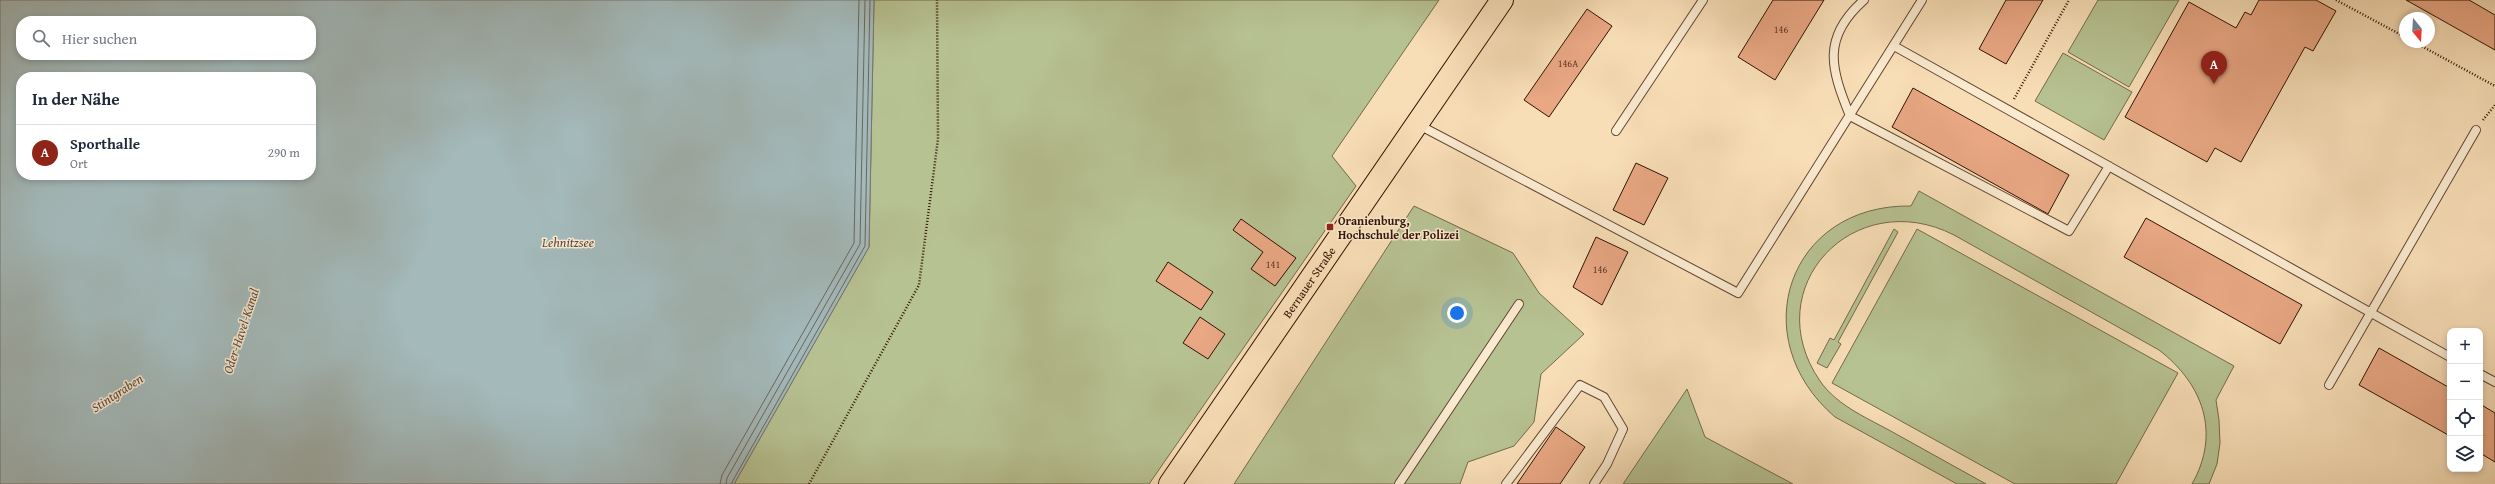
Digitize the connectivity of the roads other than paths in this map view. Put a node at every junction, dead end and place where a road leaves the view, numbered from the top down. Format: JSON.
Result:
{"nodes":[{"id":1,"x":1502,"y":0,"type":"edge"},
{"id":2,"x":1703,"y":0,"type":"edge"},
{"id":3,"x":1864,"y":0,"type":"edge"},
{"id":4,"x":1922,"y":0,"type":"edge"},
{"id":5,"x":1894,"y":46,"type":"junction"},
{"id":6,"x":1850,"y":116,"type":"junction"},
{"id":7,"x":1416,"y":124,"type":"junction"},
{"id":8,"x":2476,"y":130,"type":"road end"},
{"id":9,"x":1616,"y":131,"type":"dead end"},
{"id":10,"x":2109,"y":166,"type":"junction"},
{"id":11,"x":1519,"y":304,"type":"dead end"},
{"id":12,"x":2370,"y":313,"type":"junction"},
{"id":13,"x":2447,"y":355,"type":"edge"},
{"id":14,"x":2483,"y":376,"type":"edge"},
{"id":15,"x":2495,"y":382,"type":"edge"},
{"id":16,"x":2329,"y":385,"type":"dead end"},
{"id":17,"x":1170,"y":484,"type":"edge"},
{"id":18,"x":1399,"y":484,"type":"edge"},
{"id":19,"x":1506,"y":484,"type":"edge"},
{"id":20,"x":1594,"y":484,"type":"edge"}],
"edges":[{"from":1,"to":7,"type":"main road","name":"Bernauer Straße"},
{"from":2,"to":9,"type":"lane"},
{"from":3,"to":6,"type":"lane"},
{"from":4,"to":5,"type":"lane"},
{"from":5,"to":6,"type":"lane"},
{"from":5,"to":10,"type":"lane"},
{"from":6,"to":7,"type":"lane"},
{"from":6,"to":10,"type":"lane"},
{"from":7,"to":17,"type":"main road","name":"Bernauer Straße"},
{"from":8,"to":12,"type":"lane"},
{"from":10,"to":12,"type":"lane"},
{"from":11,"to":18,"type":"lane"},
{"from":12,"to":13,"type":"lane"},
{"from":12,"to":16,"type":"lane"},
{"from":14,"to":15,"type":"lane"},
{"from":19,"to":20,"type":"lane"}]}
